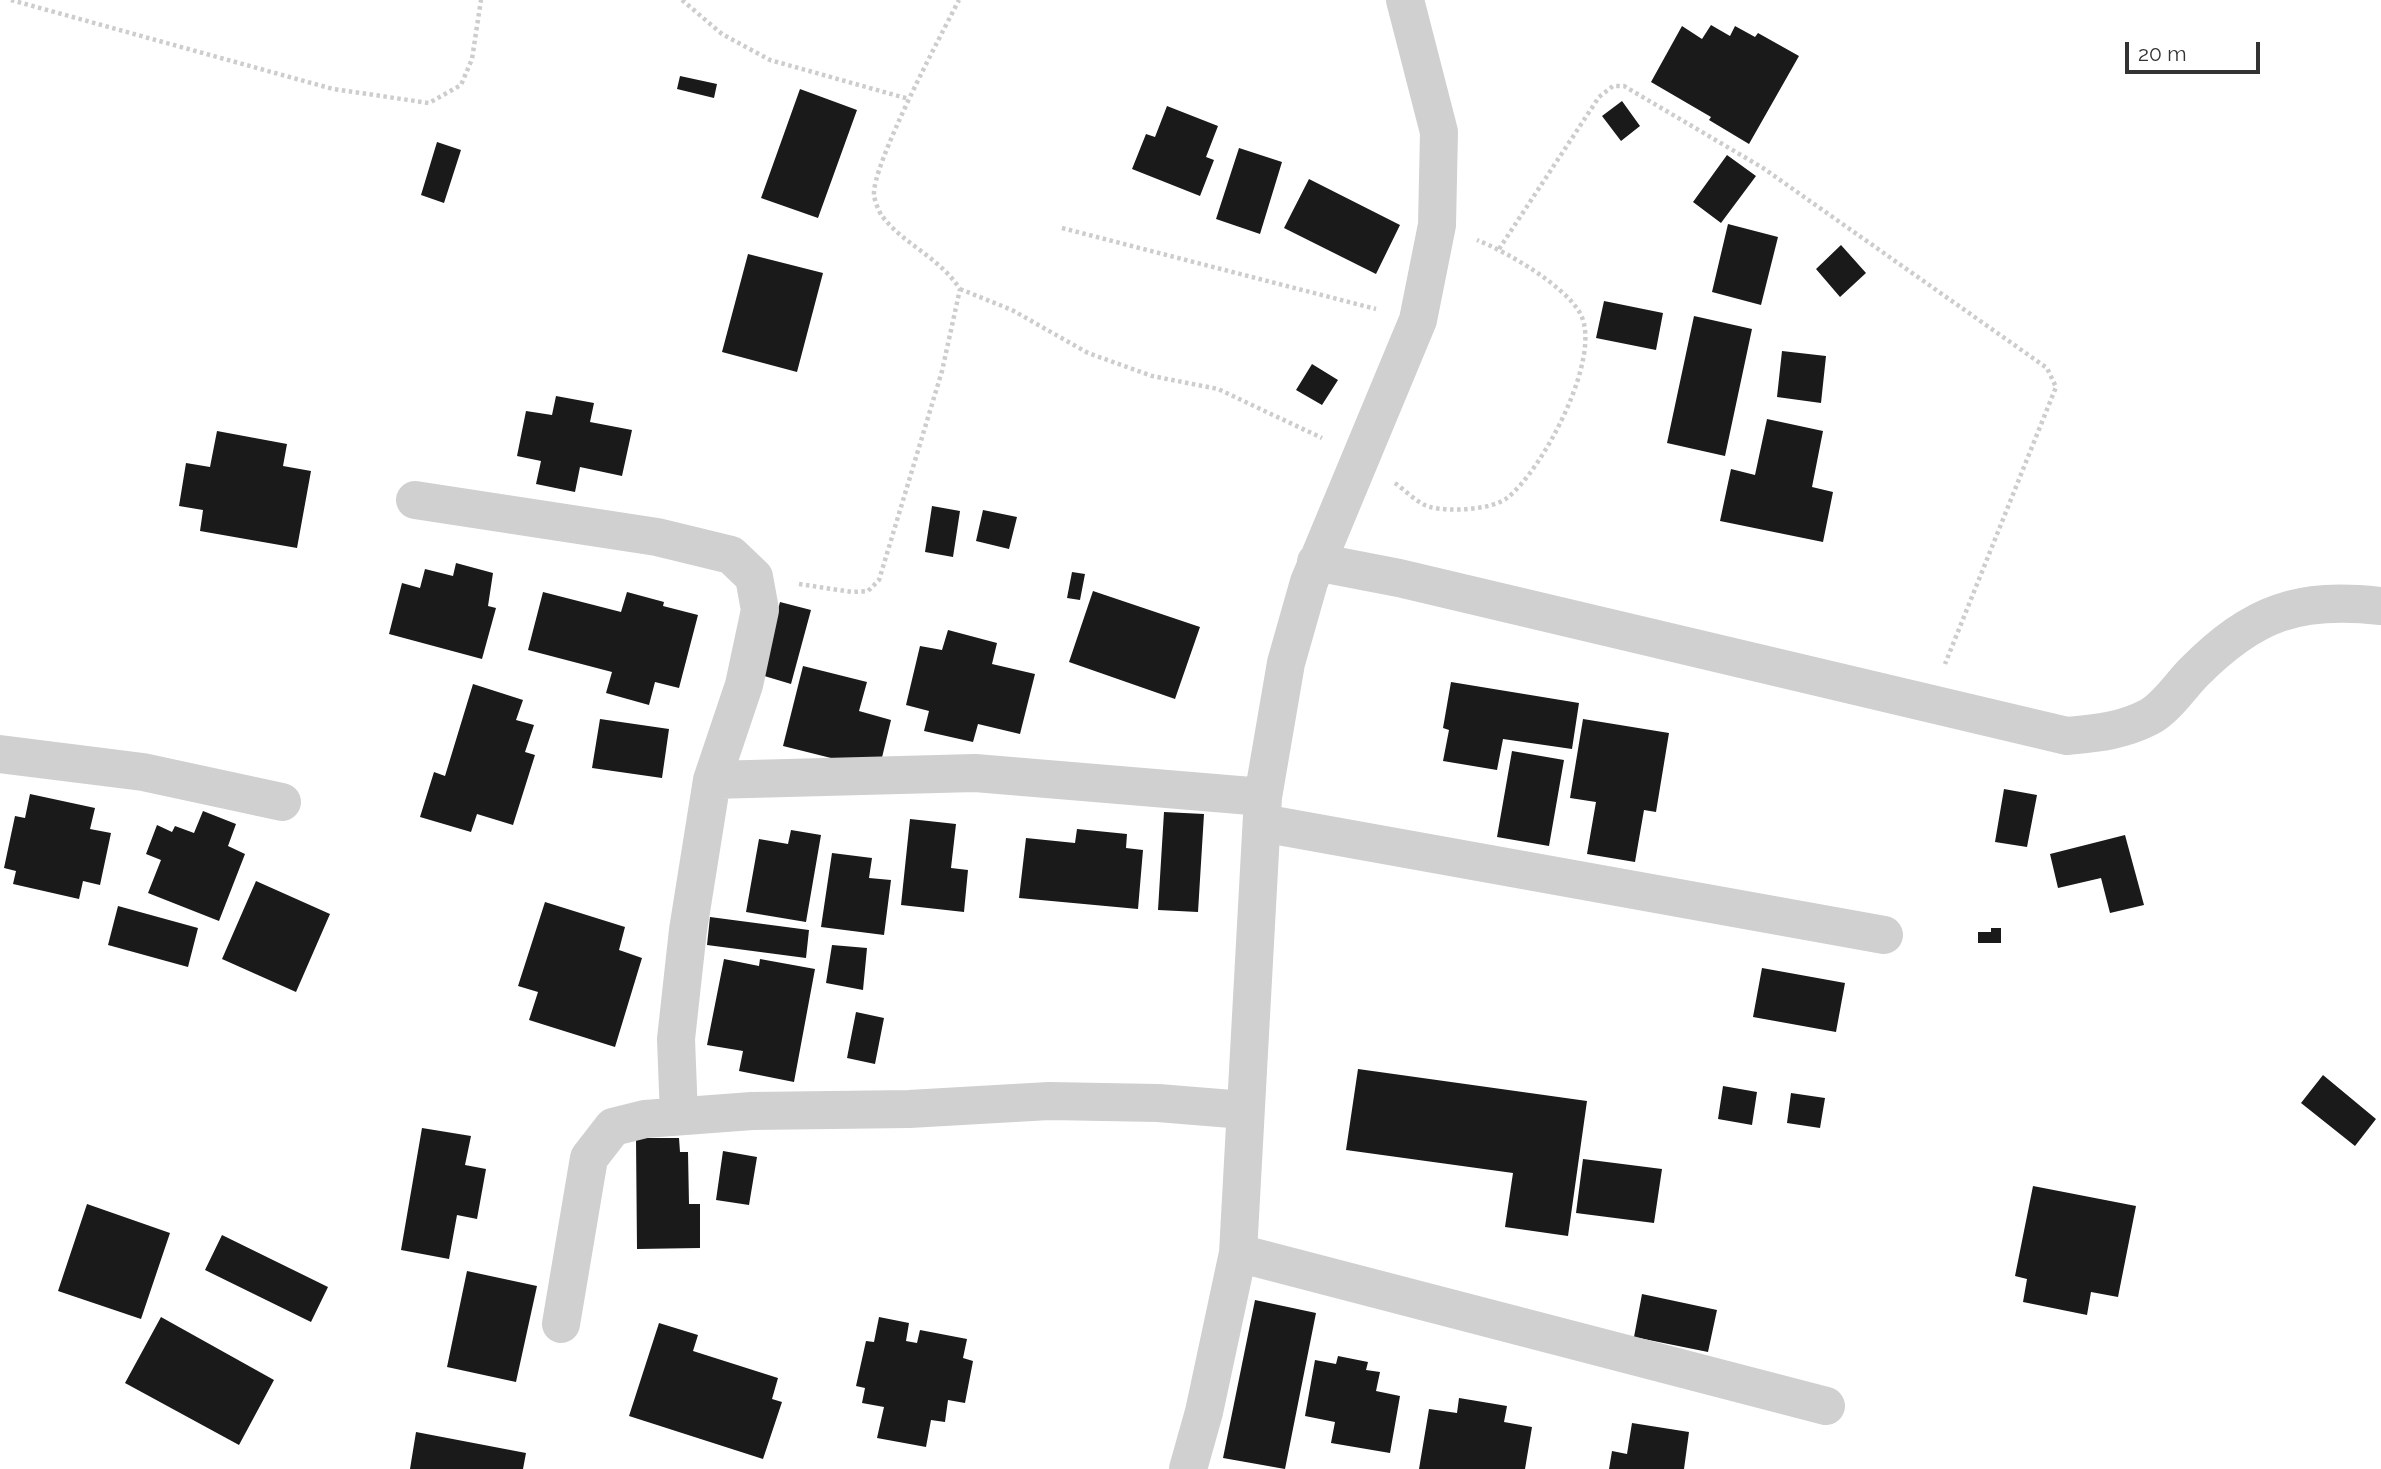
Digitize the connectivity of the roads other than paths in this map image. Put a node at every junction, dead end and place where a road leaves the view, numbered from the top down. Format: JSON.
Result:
{"nodes":[{"id":1,"x":1405,"y":0,"type":"edge"},
{"id":2,"x":415,"y":499,"type":"dead end"},
{"id":3,"x":1316,"y":562,"type":"junction"},
{"id":4,"x":2381,"y":606,"type":"edge"},
{"id":5,"x":0,"y":754,"type":"edge"},
{"id":6,"x":712,"y":780,"type":"junction"},
{"id":7,"x":282,"y":802,"type":"dead end"},
{"id":8,"x":1263,"y":810,"type":"junction"},
{"id":9,"x":1884,"y":935,"type":"dead end"},
{"id":10,"x":1244,"y":1110,"type":"junction"},
{"id":11,"x":679,"y":1116,"type":"junction"},
{"id":12,"x":1238,"y":1253,"type":"junction"},
{"id":13,"x":561,"y":1324,"type":"dead end"},
{"id":14,"x":1826,"y":1406,"type":"dead end"},
{"id":15,"x":1188,"y":1469,"type":"edge"}],
"edges":[{"from":1,"to":3,"type":"street"},
{"from":2,"to":6,"type":"street"},
{"from":3,"to":4,"type":"street"},
{"from":3,"to":8,"type":"street"},
{"from":5,"to":7,"type":"street"},
{"from":6,"to":8,"type":"street"},
{"from":6,"to":11,"type":"street"},
{"from":8,"to":9,"type":"street"},
{"from":8,"to":10,"type":"street"},
{"from":10,"to":11,"type":"street"},
{"from":10,"to":12,"type":"street"},
{"from":11,"to":13,"type":"street"},
{"from":12,"to":14,"type":"street"},
{"from":12,"to":15,"type":"street"}]}
